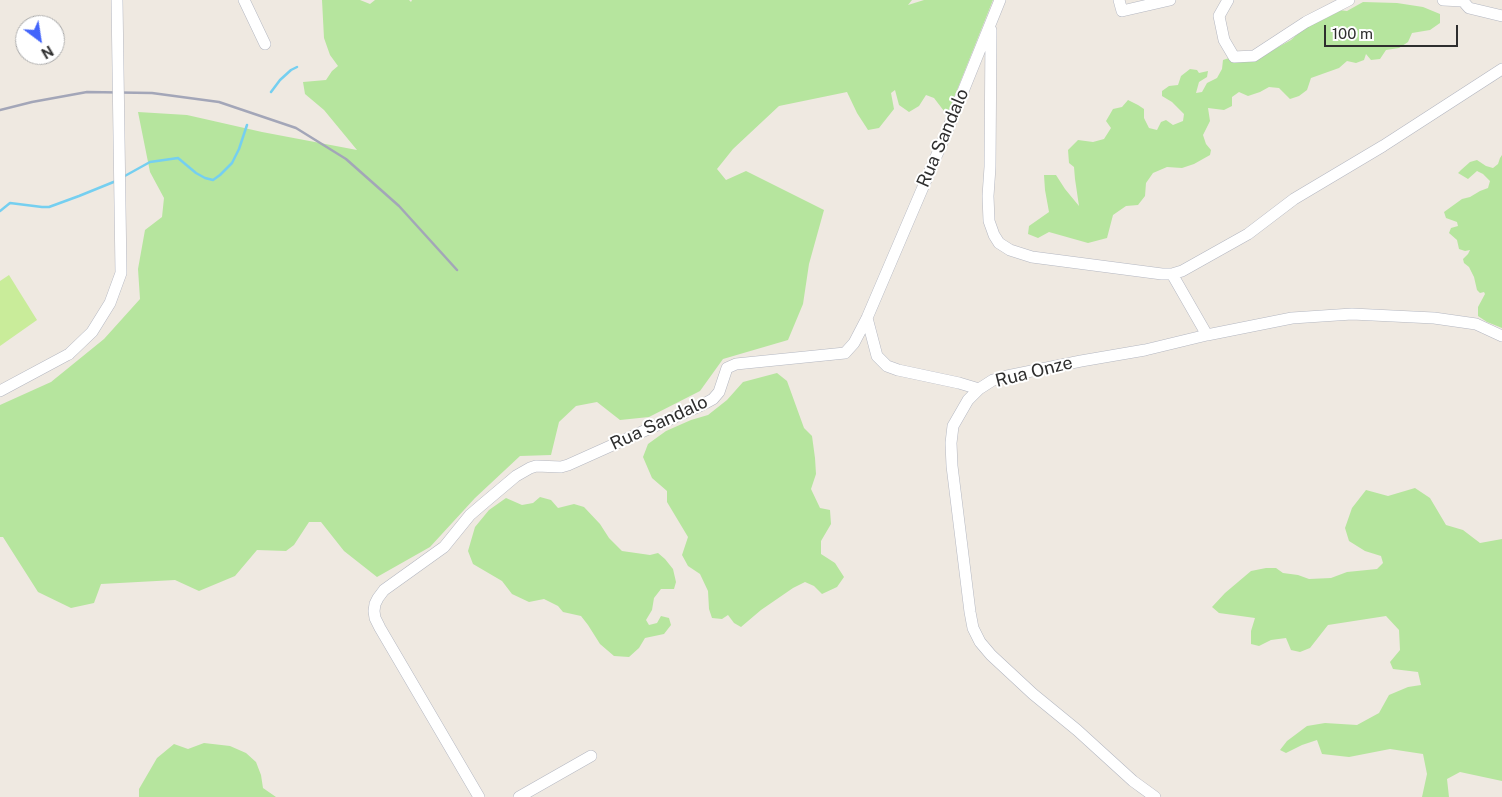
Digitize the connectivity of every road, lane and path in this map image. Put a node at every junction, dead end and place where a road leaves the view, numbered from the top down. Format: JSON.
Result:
{"nodes":[{"id":1,"x":117,"y":0,"type":"edge"},
{"id":2,"x":244,"y":0,"type":"edge"},
{"id":3,"x":1000,"y":0,"type":"edge"},
{"id":4,"x":1119,"y":0,"type":"edge"},
{"id":5,"x":1170,"y":0,"type":"edge"},
{"id":6,"x":1228,"y":0,"type":"edge"},
{"id":7,"x":1349,"y":0,"type":"edge"},
{"id":8,"x":1443,"y":0,"type":"edge"},
{"id":9,"x":1462,"y":1,"type":"edge"},
{"id":10,"x":1502,"y":16,"type":"edge"},
{"id":11,"x":992,"y":21,"type":"junction"},
{"id":12,"x":265,"y":44,"type":"dead end"},
{"id":13,"x":1502,"y":69,"type":"edge"},
{"id":14,"x":1172,"y":274,"type":"junction"},
{"id":15,"x":867,"y":318,"type":"junction"},
{"id":16,"x":1207,"y":335,"type":"junction"},
{"id":17,"x":1502,"y":336,"type":"edge"},
{"id":18,"x":979,"y":389,"type":"junction"},
{"id":19,"x":0,"y":391,"type":"edge"},
{"id":20,"x":591,"y":756,"type":"dead end"},
{"id":21,"x":479,"y":797,"type":"edge"},
{"id":22,"x":519,"y":797,"type":"edge"},
{"id":23,"x":1154,"y":797,"type":"edge"}],
"edges":[{"from":1,"to":19,"type":"street","bridge":true},
{"from":2,"to":12,"type":"street"},
{"from":3,"to":11,"type":"street","name":"Rua Sandalo"},
{"from":4,"to":5,"type":"street"},
{"from":6,"to":7,"type":"street"},
{"from":8,"to":9,"type":"street"},
{"from":9,"to":10,"type":"street"},
{"from":11,"to":14,"type":"street"},
{"from":11,"to":15,"type":"street","name":"Rua Sandalo"},
{"from":13,"to":14,"type":"street"},
{"from":14,"to":16,"type":"street"},
{"from":15,"to":18,"type":"street"},
{"from":15,"to":21,"type":"street","name":"Rua Sandalo"},
{"from":16,"to":17,"type":"street","name":"Rua Onze"},
{"from":16,"to":18,"type":"street","name":"Rua Onze"},
{"from":18,"to":23,"type":"street","name":"Rua Onze"},
{"from":20,"to":22,"type":"street"}]}
